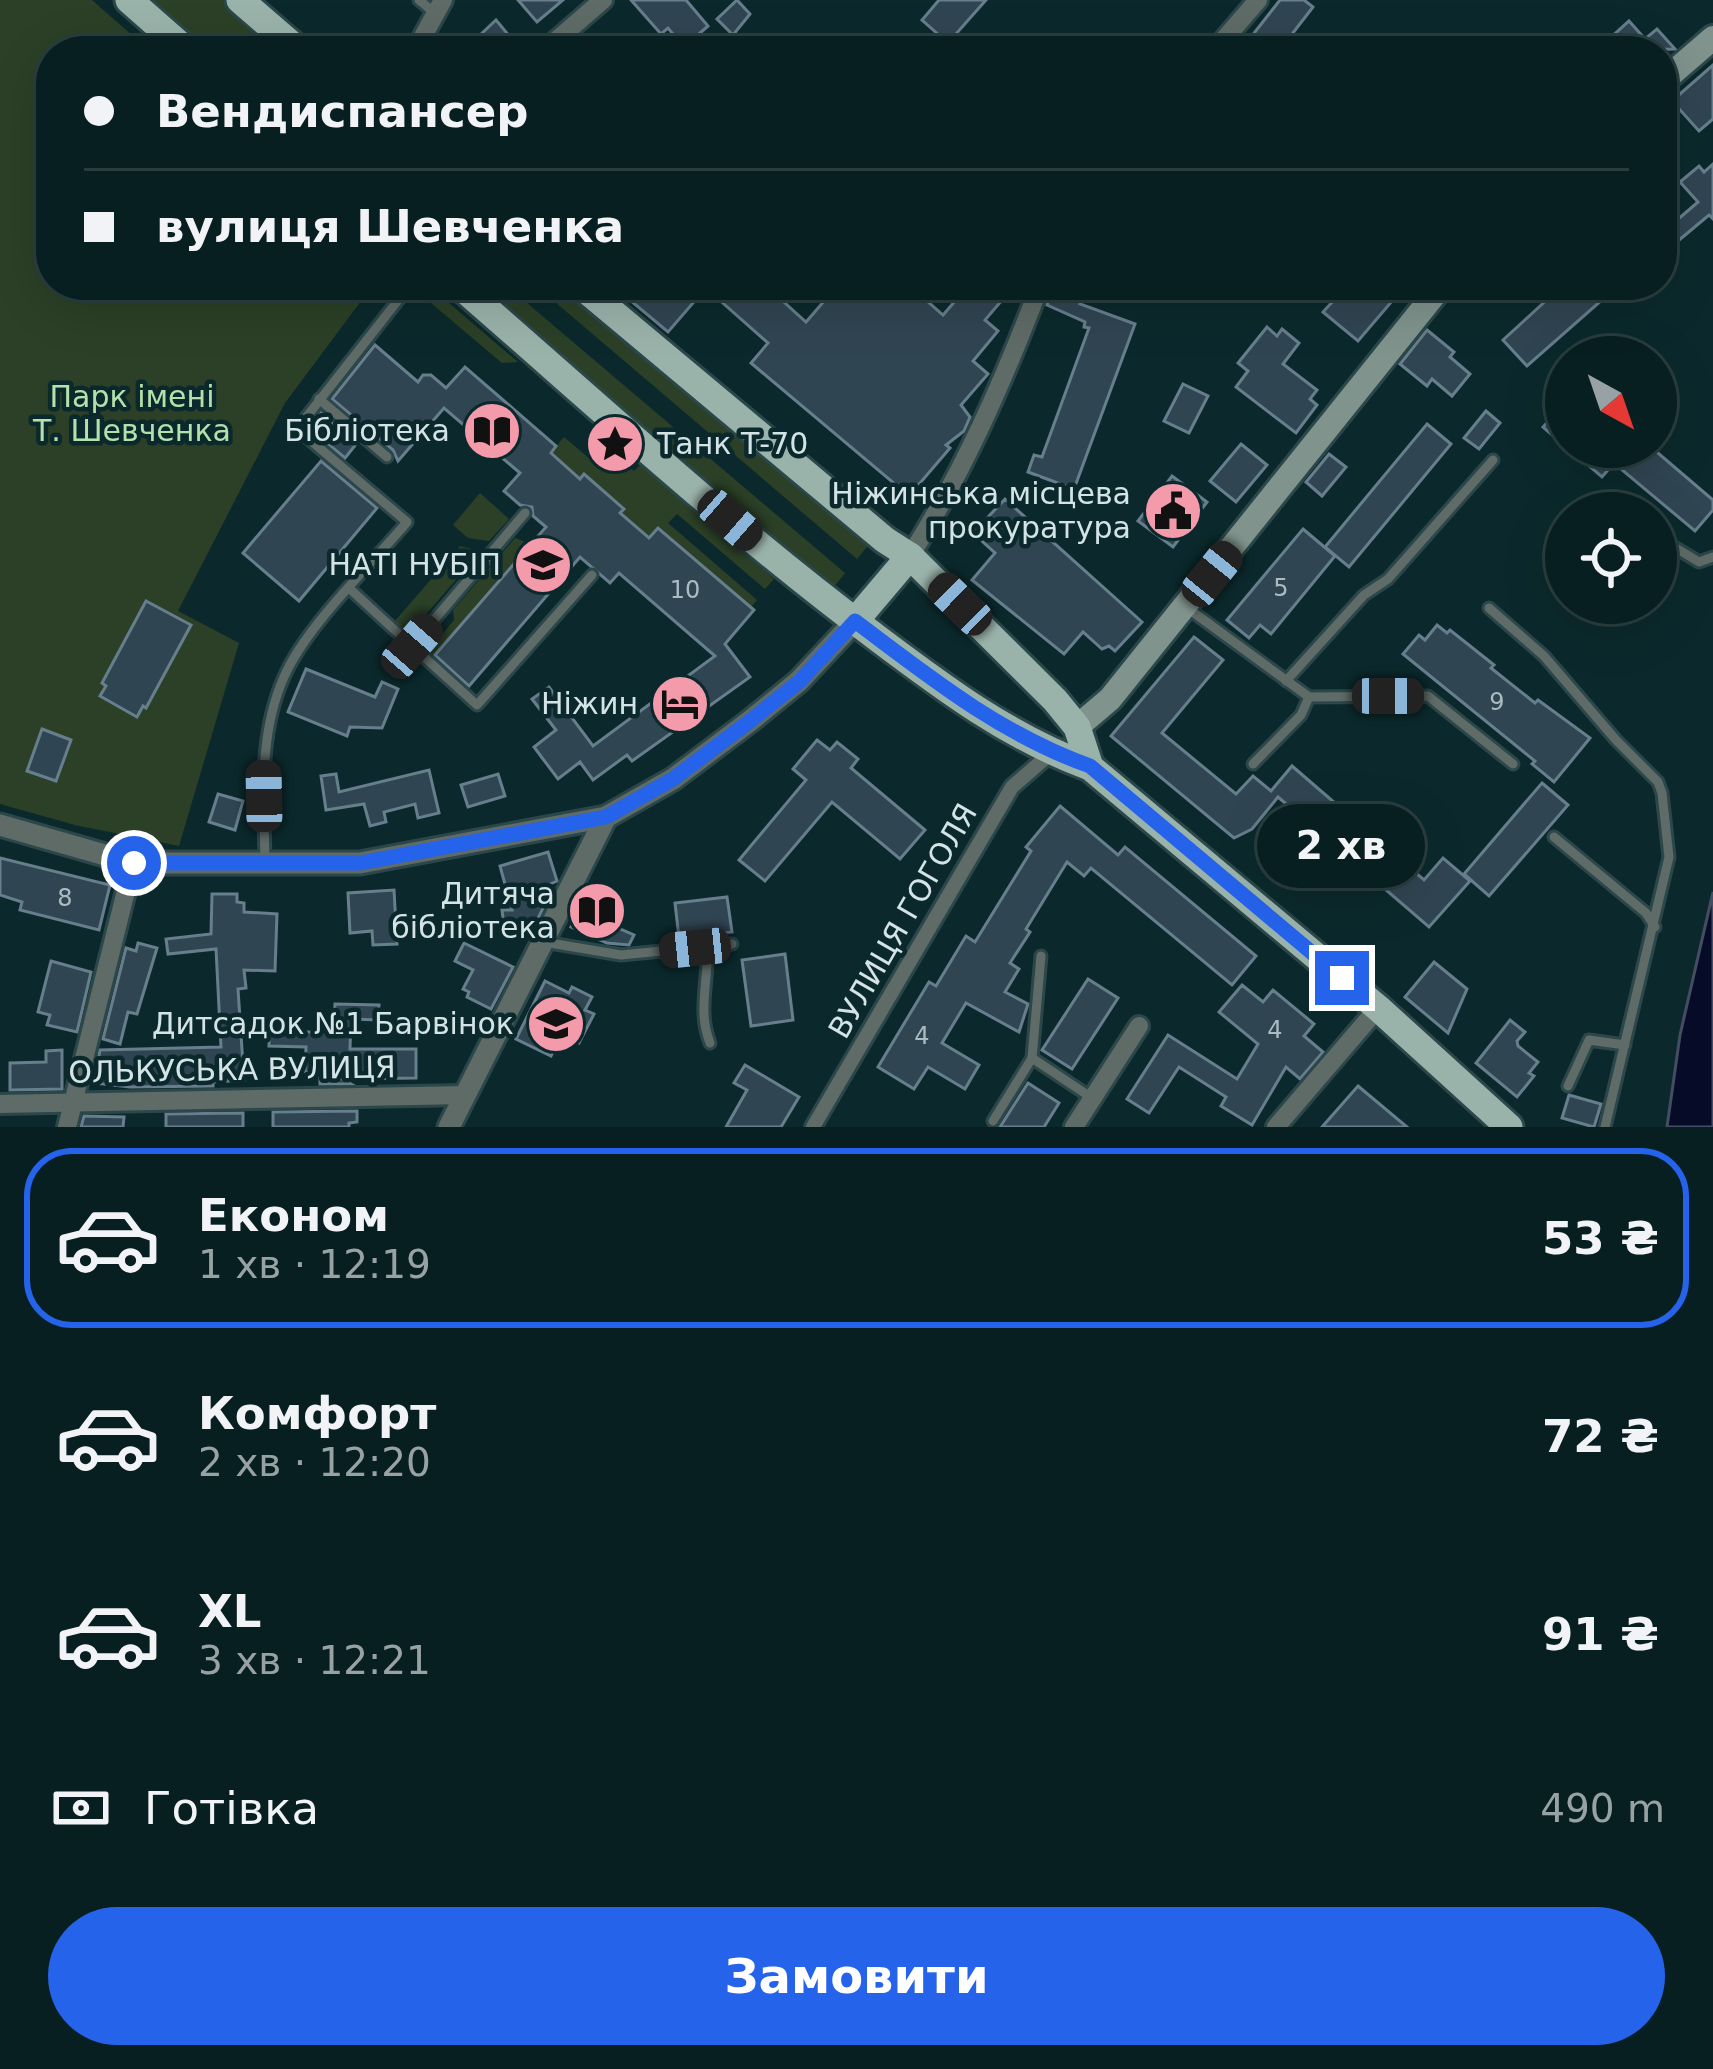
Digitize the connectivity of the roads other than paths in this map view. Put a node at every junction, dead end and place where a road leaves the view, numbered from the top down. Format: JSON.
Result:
{"nodes":[{"id":1,"x":129,"y":0,"type":"edge"},
{"id":2,"x":240,"y":0,"type":"edge"},
{"id":3,"x":419,"y":0,"type":"edge"},
{"id":4,"x":603,"y":0,"type":"edge"},
{"id":5,"x":1258,"y":0,"type":"edge"},
{"id":6,"x":440,"y":7,"type":"edge"},
{"id":7,"x":171,"y":36,"type":"edge"},
{"id":8,"x":282,"y":36,"type":"edge"},
{"id":9,"x":424,"y":36,"type":"edge"},
{"id":10,"x":561,"y":36,"type":"edge"},
{"id":11,"x":1227,"y":36,"type":"edge"},
{"id":12,"x":1713,"y":38,"type":"edge"},
{"id":13,"x":1677,"y":69,"type":"edge"},
{"id":14,"x":398,"y":300,"type":"edge"},
{"id":15,"x":476,"y":300,"type":"edge"},
{"id":16,"x":598,"y":300,"type":"edge"},
{"id":17,"x":1034,"y":300,"type":"edge"},
{"id":18,"x":1430,"y":300,"type":"edge"},
{"id":19,"x":320,"y":400,"type":"junction"},
{"id":20,"x":386,"y":457,"type":"dead end"},
{"id":21,"x":1493,"y":460,"type":"dead end"},
{"id":22,"x":525,"y":513,"type":"dead end"},
{"id":23,"x":1677,"y":549,"type":"edge"},
{"id":24,"x":910,"y":556,"type":"junction"},
{"id":25,"x":1713,"y":557,"type":"edge"},
{"id":26,"x":592,"y":574,"type":"dead end"},
{"id":27,"x":350,"y":590,"type":"junction"},
{"id":28,"x":1186,"y":607,"type":"junction"},
{"id":29,"x":1489,"y":608,"type":"dead end"},
{"id":30,"x":855,"y":621,"type":"junction"},
{"id":31,"x":412,"y":646,"type":"junction"},
{"id":32,"x":1286,"y":681,"type":"junction"},
{"id":33,"x":1309,"y":697,"type":"junction"},
{"id":34,"x":1077,"y":727,"type":"junction"},
{"id":35,"x":1051,"y":752,"type":"junction"},
{"id":36,"x":1253,"y":764,"type":"dead end"},
{"id":37,"x":1513,"y":764,"type":"dead end"},
{"id":38,"x":1090,"y":766,"type":"junction"},
{"id":39,"x":606,"y":817,"type":"junction"},
{"id":40,"x":0,"y":825,"type":"edge"},
{"id":41,"x":1554,"y":837,"type":"dead end"},
{"id":42,"x":134,"y":863,"type":"junction"},
{"id":43,"x":265,"y":865,"type":"junction"},
{"id":44,"x":1654,"y":927,"type":"junction"},
{"id":45,"x":544,"y":942,"type":"junction"},
{"id":46,"x":732,"y":944,"type":"dead end"},
{"id":47,"x":706,"y":947,"type":"junction"},
{"id":48,"x":1041,"y":956,"type":"dead end"},
{"id":49,"x":1378,"y":1008,"type":"junction"},
{"id":50,"x":1139,"y":1026,"type":"dead end"},
{"id":51,"x":710,"y":1043,"type":"dead end"},
{"id":52,"x":1625,"y":1045,"type":"junction"},
{"id":53,"x":1032,"y":1058,"type":"junction"},
{"id":54,"x":1568,"y":1086,"type":"dead end"},
{"id":55,"x":466,"y":1095,"type":"junction"},
{"id":56,"x":1092,"y":1099,"type":"junction"},
{"id":57,"x":73,"y":1103,"type":"junction"},
{"id":58,"x":0,"y":1104,"type":"edge"},
{"id":59,"x":993,"y":1121,"type":"dead end"},
{"id":60,"x":1495,"y":1121,"type":"edge"},
{"id":61,"x":67,"y":1127,"type":"edge"},
{"id":62,"x":449,"y":1127,"type":"edge"},
{"id":63,"x":813,"y":1127,"type":"edge"},
{"id":64,"x":1074,"y":1127,"type":"edge"},
{"id":65,"x":1276,"y":1127,"type":"edge"},
{"id":66,"x":1605,"y":1127,"type":"edge"}],
"edges":[{"from":1,"to":7,"type":"main road"},
{"from":2,"to":8,"type":"main road"},
{"from":3,"to":6,"type":"lane"},
{"from":4,"to":10,"type":"street"},
{"from":5,"to":11,"type":"street"},
{"from":6,"to":9,"type":"street"},
{"from":12,"to":13,"type":"main road"},
{"from":14,"to":19,"type":"lane"},
{"from":15,"to":30,"type":"main road"},
{"from":16,"to":24,"type":"main road"},
{"from":17,"to":24,"type":"street"},
{"from":18,"to":28,"type":"main road"},
{"from":19,"to":20,"type":"lane"},
{"from":19,"to":27,"type":"lane"},
{"from":21,"to":32,"type":"lane"},
{"from":22,"to":31,"type":"lane"},
{"from":23,"to":25,"type":"lane"},
{"from":24,"to":30,"type":"main road"},
{"from":24,"to":34,"type":"main road"},
{"from":26,"to":31,"type":"lane"},
{"from":27,"to":31,"type":"lane"},
{"from":27,"to":43,"type":"lane"},
{"from":28,"to":32,"type":"lane"},
{"from":28,"to":34,"type":"main road"},
{"from":29,"to":44,"type":"lane"},
{"from":30,"to":35,"type":"main road"},
{"from":30,"to":39,"type":"street"},
{"from":32,"to":33,"type":"lane"},
{"from":33,"to":36,"type":"lane"},
{"from":33,"to":37,"type":"lane"},
{"from":34,"to":35,"type":"main road"},
{"from":34,"to":38,"type":"main road"},
{"from":35,"to":38,"type":"main road"},
{"from":35,"to":63,"type":"street","name":"ВУЛИЦЯ ГОГОЛЯ"},
{"from":38,"to":49,"type":"main road"},
{"from":39,"to":43,"type":"street"},
{"from":39,"to":45,"type":"street"},
{"from":40,"to":42,"type":"street"},
{"from":41,"to":44,"type":"lane"},
{"from":42,"to":43,"type":"street"},
{"from":42,"to":57,"type":"street"},
{"from":44,"to":52,"type":"lane"},
{"from":45,"to":47,"type":"lane"},
{"from":45,"to":55,"type":"street"},
{"from":46,"to":47,"type":"lane"},
{"from":47,"to":51,"type":"lane"},
{"from":48,"to":53,"type":"lane"},
{"from":49,"to":60,"type":"main road"},
{"from":49,"to":65,"type":"street"},
{"from":50,"to":56,"type":"street"},
{"from":52,"to":54,"type":"lane"},
{"from":52,"to":66,"type":"lane"},
{"from":53,"to":56,"type":"lane"},
{"from":53,"to":59,"type":"lane"},
{"from":55,"to":57,"type":"street","name":"ОЛЬКУСЬКА ВУЛИЦЯ"},
{"from":55,"to":62,"type":"street"},
{"from":56,"to":64,"type":"street"},
{"from":57,"to":58,"type":"street","name":"ОЛЬКУСЬКА ВУЛИЦЯ"},
{"from":57,"to":61,"type":"street"}]}
